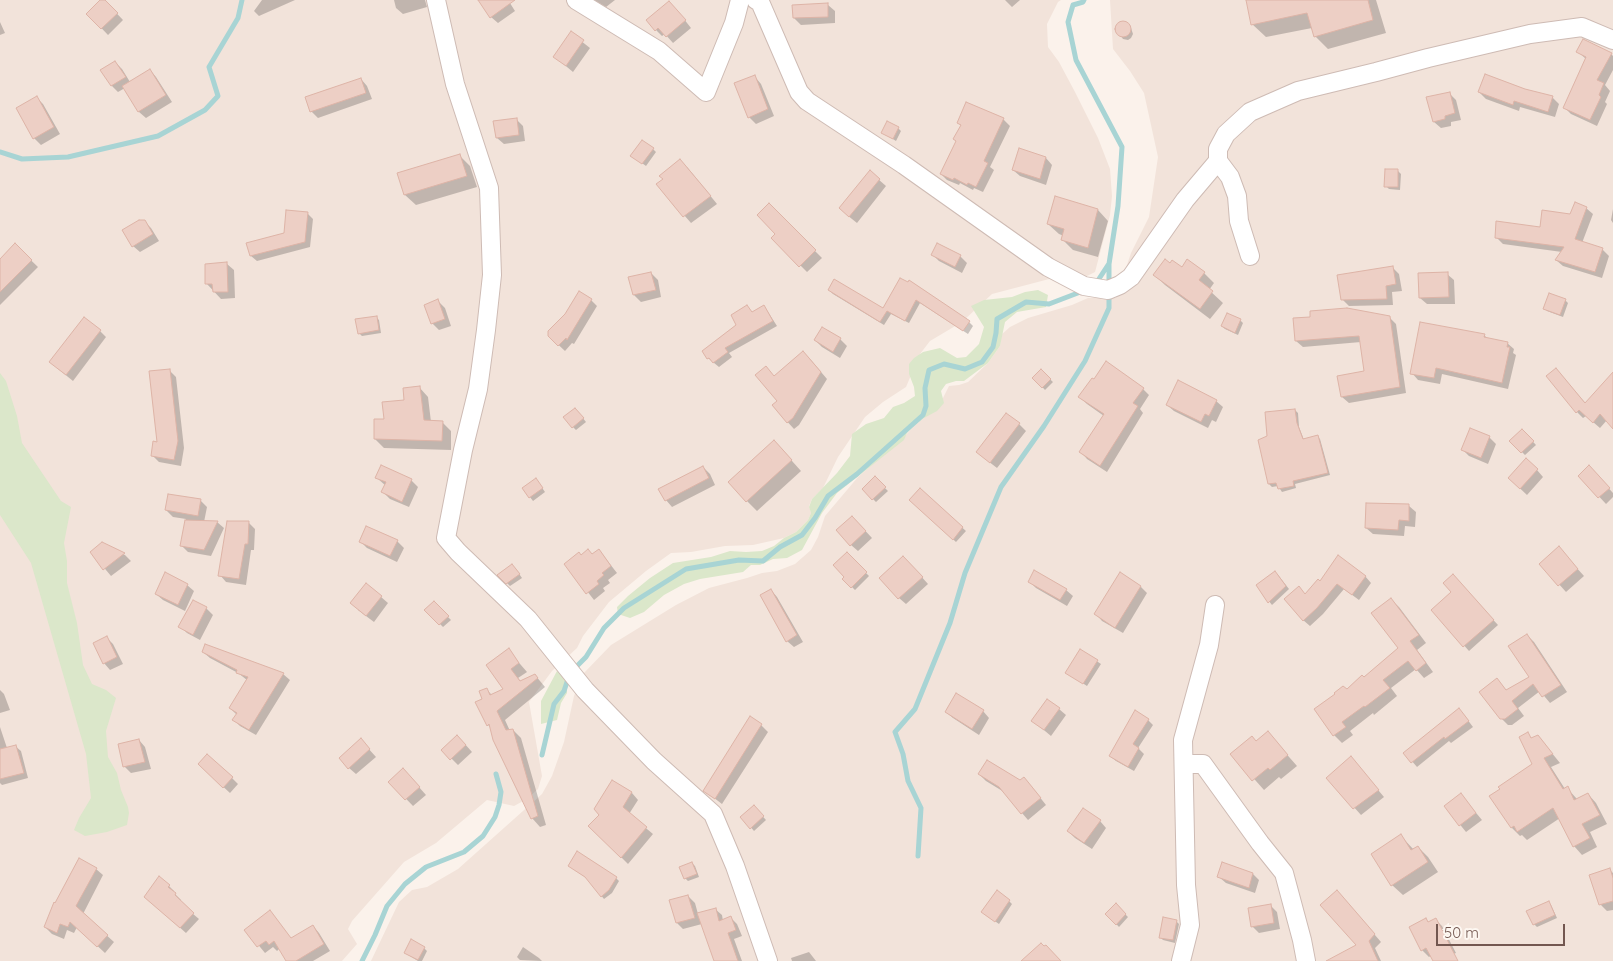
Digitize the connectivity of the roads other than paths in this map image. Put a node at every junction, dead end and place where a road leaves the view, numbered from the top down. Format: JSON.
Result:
{"nodes":[{"id":1,"x":436,"y":0,"type":"edge"},
{"id":2,"x":576,"y":0,"type":"edge"},
{"id":3,"x":740,"y":0,"type":"edge"},
{"id":4,"x":756,"y":0,"type":"edge"},
{"id":5,"x":1613,"y":40,"type":"edge"},
{"id":6,"x":1218,"y":161,"type":"junction"},
{"id":7,"x":1250,"y":256,"type":"dead end"},
{"id":8,"x":1215,"y":605,"type":"dead end"},
{"id":9,"x":1184,"y":764,"type":"junction"},
{"id":10,"x":768,"y":961,"type":"edge"},
{"id":11,"x":1181,"y":961,"type":"edge"},
{"id":12,"x":1306,"y":961,"type":"edge"}],
"edges":[{"from":1,"to":10,"type":"street"},
{"from":2,"to":3,"type":"street"},
{"from":4,"to":6,"type":"street"},
{"from":5,"to":6,"type":"street"},
{"from":6,"to":7,"type":"street"},
{"from":8,"to":9,"type":"street"},
{"from":9,"to":11,"type":"street"},
{"from":9,"to":12,"type":"street"}]}
